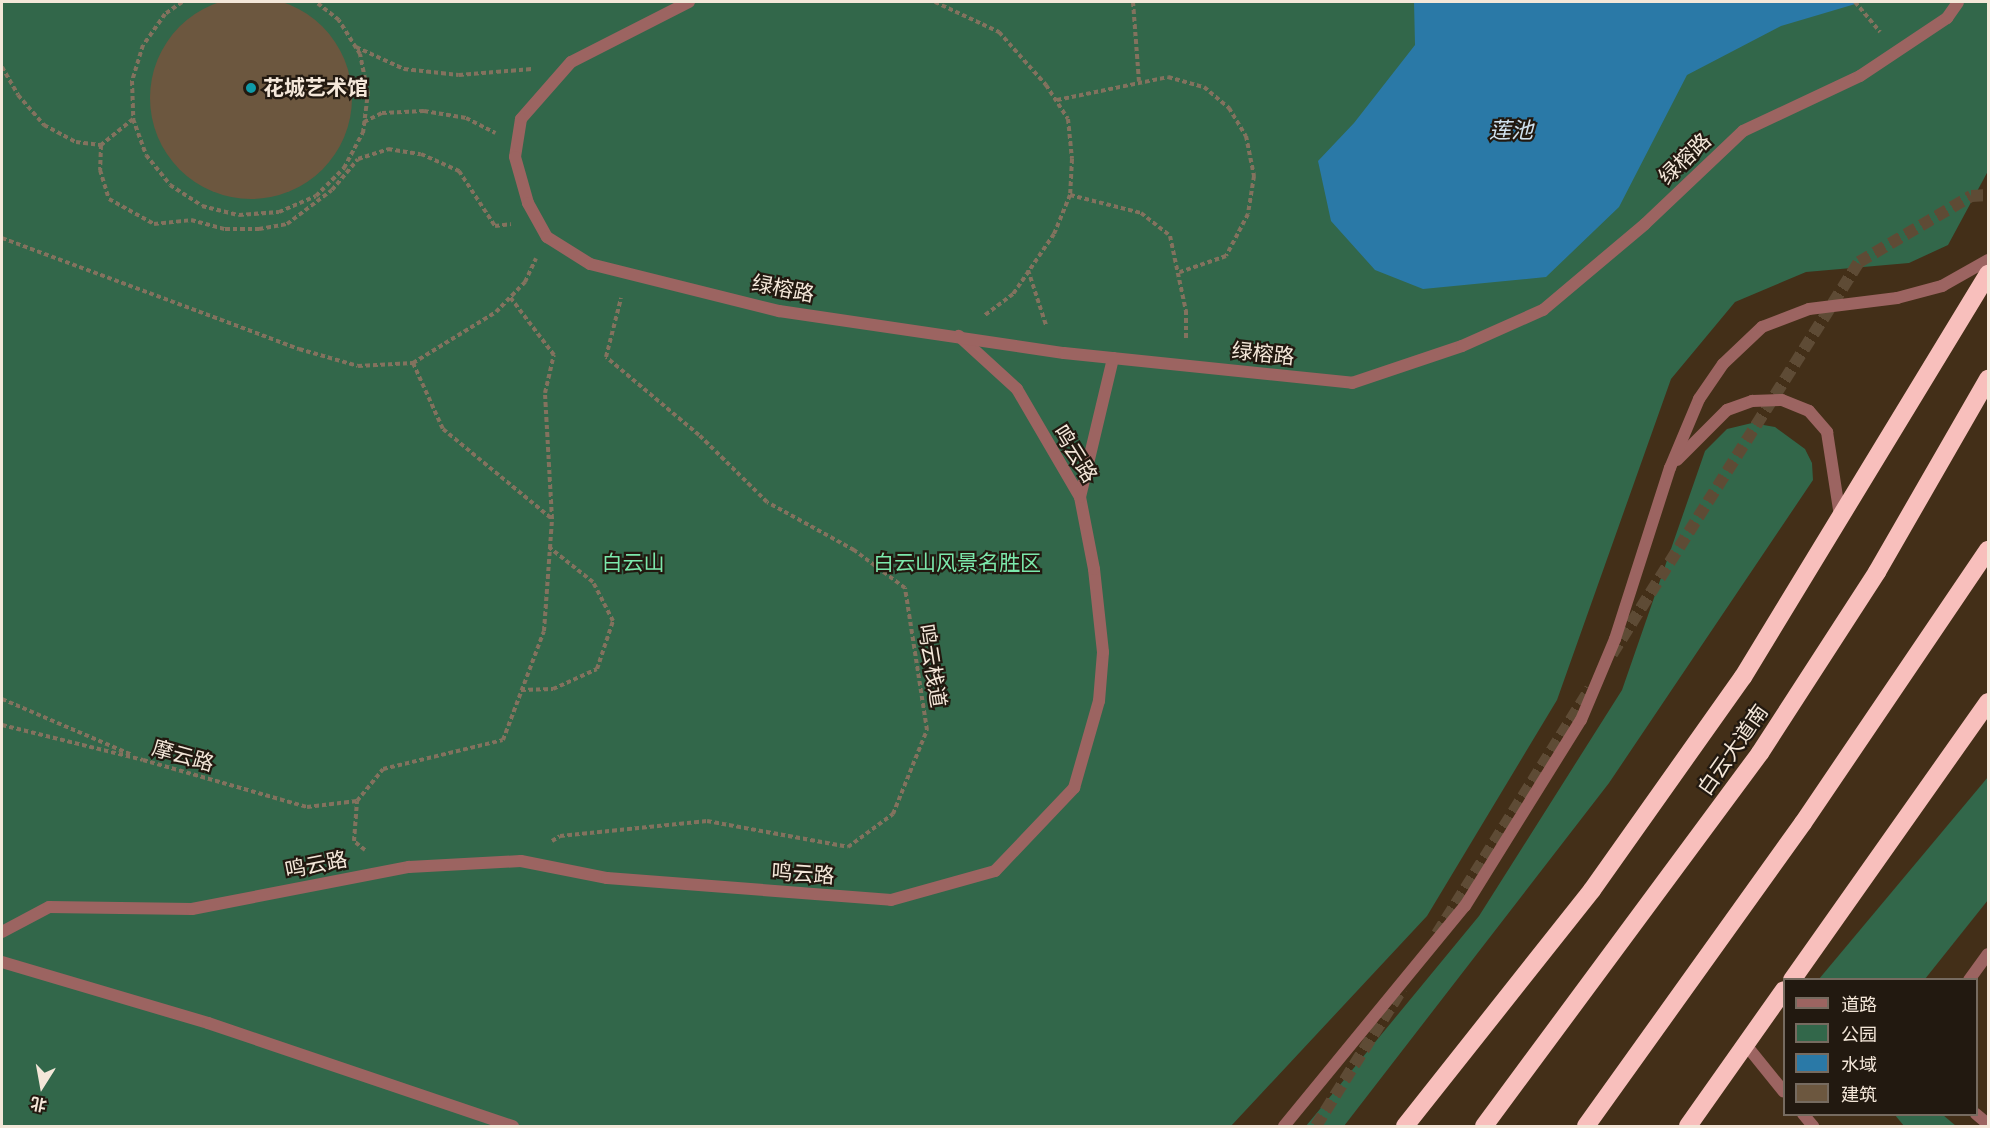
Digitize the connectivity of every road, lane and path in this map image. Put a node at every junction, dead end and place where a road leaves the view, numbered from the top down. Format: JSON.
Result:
{"nodes":[{"id":1,"x":182,"y":2,"type":"edge"},
{"id":2,"x":316,"y":2,"type":"edge"},
{"id":3,"x":689,"y":2,"type":"edge"},
{"id":4,"x":935,"y":2,"type":"edge"},
{"id":5,"x":1133,"y":2,"type":"edge"},
{"id":6,"x":1855,"y":2,"type":"edge"},
{"id":7,"x":1958,"y":2,"type":"edge"},
{"id":8,"x":355,"y":47,"type":"junction"},
{"id":9,"x":1896,"y":51,"type":"junction"},
{"id":10,"x":571,"y":62,"type":"junction"},
{"id":11,"x":2,"y":67,"type":"edge"},
{"id":12,"x":1139,"y":81,"type":"junction"},
{"id":13,"x":1057,"y":100,"type":"junction"},
{"id":14,"x":133,"y":119,"type":"junction"},
{"id":15,"x":364,"y":122,"type":"junction"},
{"id":16,"x":101,"y":145,"type":"junction"},
{"id":17,"x":515,"y":157,"type":"junction"},
{"id":18,"x":1070,"y":195,"type":"junction"},
{"id":19,"x":536,"y":218,"type":"junction"},
{"id":20,"x":2,"y":237,"type":"edge"},
{"id":21,"x":547,"y":237,"type":"junction"},
{"id":22,"x":1989,"y":260,"type":"edge"},
{"id":23,"x":1028,"y":270,"type":"junction"},
{"id":24,"x":1180,"y":272,"type":"junction"},
{"id":25,"x":1989,"y":274,"type":"edge"},
{"id":26,"x":627,"y":275,"type":"junction"},
{"id":27,"x":510,"y":297,"type":"junction"},
{"id":28,"x":959,"y":336,"type":"junction"},
{"id":29,"x":1065,"y":353,"type":"junction"},
{"id":30,"x":1113,"y":358,"type":"junction"},
{"id":31,"x":412,"y":363,"type":"junction"},
{"id":32,"x":1185,"y":366,"type":"junction"},
{"id":33,"x":1989,"y":379,"type":"edge"},
{"id":34,"x":1670,"y":468,"type":"junction"},
{"id":35,"x":1080,"y":497,"type":"junction"},
{"id":36,"x":1840,"y":516,"type":"junction"},
{"id":37,"x":552,"y":519,"type":"junction"},
{"id":38,"x":550,"y":547,"type":"junction"},
{"id":39,"x":1989,"y":550,"type":"edge"},
{"id":40,"x":522,"y":690,"type":"junction"},
{"id":41,"x":2,"y":699,"type":"edge"},
{"id":42,"x":1989,"y":702,"type":"edge"},
{"id":43,"x":2,"y":726,"type":"edge"},
{"id":44,"x":143,"y":760,"type":"junction"},
{"id":45,"x":357,"y":801,"type":"junction"},
{"id":46,"x":521,"y":861,"type":"junction"},
{"id":47,"x":409,"y":867,"type":"junction"},
{"id":48,"x":2,"y":932,"type":"edge"},
{"id":49,"x":1989,"y":954,"type":"edge"},
{"id":50,"x":2,"y":962,"type":"edge"},
{"id":51,"x":1793,"y":978,"type":"edge"},
{"id":52,"x":1971,"y":978,"type":"edge"},
{"id":53,"x":1783,"y":993,"type":"edge"},
{"id":54,"x":1746,"y":1045,"type":"junction"},
{"id":55,"x":1783,"y":1090,"type":"edge"},
{"id":56,"x":513,"y":1126,"type":"edge"},
{"id":57,"x":1284,"y":1126,"type":"edge"},
{"id":58,"x":1405,"y":1126,"type":"edge"},
{"id":59,"x":1484,"y":1126,"type":"edge"},
{"id":60,"x":1586,"y":1126,"type":"edge"},
{"id":61,"x":1688,"y":1126,"type":"edge"}],
"edges":[{"from":1,"to":14,"type":"path"},
{"from":2,"to":8,"type":"path"},
{"from":3,"to":10,"type":"street"},
{"from":4,"to":13,"type":"path"},
{"from":5,"to":12,"type":"path"},
{"from":6,"to":9,"type":"path"},
{"from":7,"to":9,"type":"street","name":"绿榕路"},
{"from":8,"to":10,"type":"path"},
{"from":8,"to":15,"type":"path"},
{"from":9,"to":32,"type":"street","name":"绿榕路"},
{"from":10,"to":17,"type":"street"},
{"from":11,"to":16,"type":"path"},
{"from":12,"to":13,"type":"path"},
{"from":12,"to":24,"type":"path"},
{"from":13,"to":18,"type":"path"},
{"from":14,"to":15,"type":"path"},
{"from":14,"to":16,"type":"path"},
{"from":15,"to":17,"type":"path"},
{"from":16,"to":19,"type":"path"},
{"from":17,"to":19,"type":"street","name":"绿榕路"},
{"from":18,"to":23,"type":"path"},
{"from":18,"to":24,"type":"path"},
{"from":19,"to":21,"type":"street","name":"绿榕路"},
{"from":20,"to":31,"type":"path"},
{"from":21,"to":26,"type":"street","name":"绿榕路"},
{"from":21,"to":27,"type":"path"},
{"from":22,"to":34,"type":"street"},
{"from":23,"to":28,"type":"path"},
{"from":23,"to":29,"type":"path"},
{"from":24,"to":32,"type":"path"},
{"from":25,"to":36,"type":"highway"},
{"from":26,"to":28,"type":"street","name":"绿榕路"},
{"from":26,"to":46,"type":"path","name":"鸣云栈道"},
{"from":27,"to":31,"type":"path"},
{"from":27,"to":37,"type":"path"},
{"from":28,"to":29,"type":"street","name":"绿榕路"},
{"from":28,"to":35,"type":"street","name":"鸣云路"},
{"from":29,"to":30,"type":"street","name":"绿榕路"},
{"from":30,"to":32,"type":"street","name":"绿榕路"},
{"from":30,"to":35,"type":"street"},
{"from":31,"to":37,"type":"path"},
{"from":33,"to":59,"type":"highway","name":"白云大道南"},
{"from":34,"to":36,"type":"street"},
{"from":34,"to":57,"type":"street"},
{"from":35,"to":46,"type":"street","name":"鸣云路"},
{"from":36,"to":58,"type":"highway"},
{"from":37,"to":38,"type":"path"},
{"from":38,"to":40,"type":"path"},
{"from":38,"to":40,"type":"path"},
{"from":39,"to":60,"type":"highway"},
{"from":40,"to":45,"type":"path"},
{"from":41,"to":44,"type":"path"},
{"from":42,"to":51,"type":"highway"},
{"from":43,"to":44,"type":"path","name":"摩云路"},
{"from":44,"to":45,"type":"path","name":"摩云路"},
{"from":45,"to":47,"type":"path"},
{"from":46,"to":47,"type":"street","name":"鸣云路"},
{"from":47,"to":48,"type":"street","name":"鸣云路"},
{"from":49,"to":52,"type":"street"},
{"from":50,"to":56,"type":"street"},
{"from":53,"to":54,"type":"highway"},
{"from":54,"to":55,"type":"street"},
{"from":54,"to":61,"type":"highway"}]}
